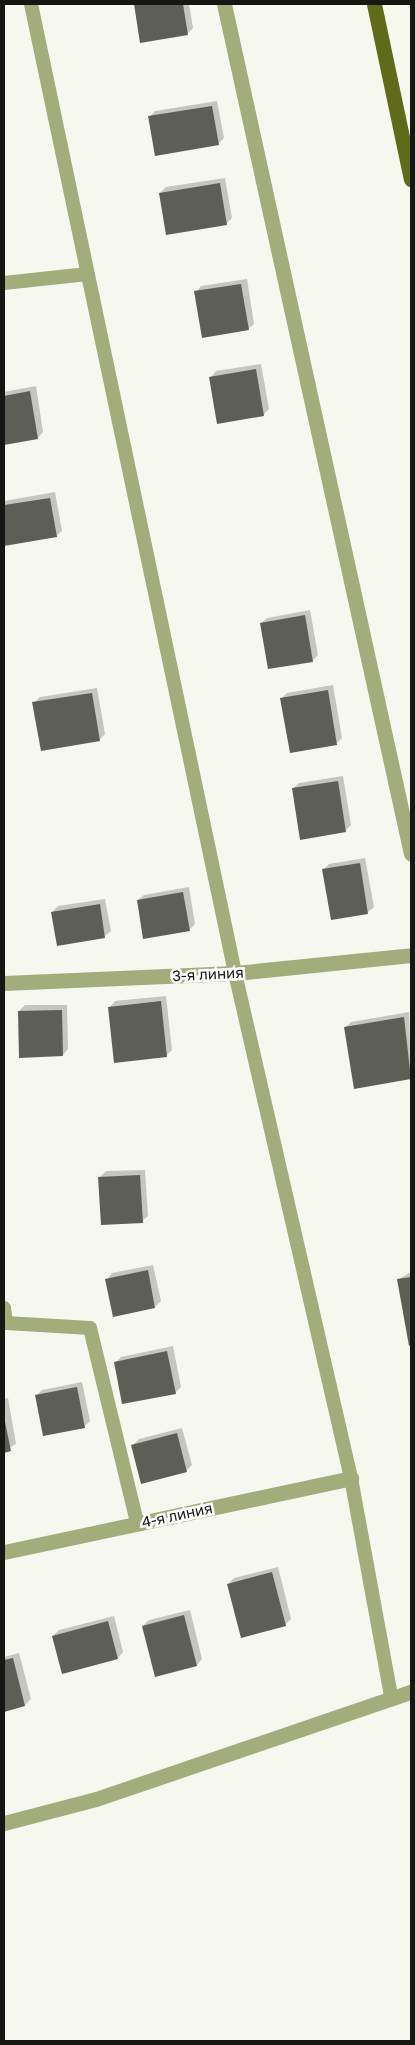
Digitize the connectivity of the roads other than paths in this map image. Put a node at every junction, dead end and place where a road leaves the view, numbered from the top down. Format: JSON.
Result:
{"nodes":[{"id":1,"x":31,"y":4,"type":"edge"},
{"id":2,"x":224,"y":4,"type":"edge"},
{"id":3,"x":374,"y":4,"type":"edge"},
{"id":4,"x":411,"y":179,"type":"edge"},
{"id":5,"x":88,"y":274,"type":"junction"},
{"id":6,"x":4,"y":283,"type":"edge"},
{"id":7,"x":411,"y":854,"type":"edge"},
{"id":8,"x":411,"y":955,"type":"edge"},
{"id":9,"x":235,"y":973,"type":"junction"},
{"id":10,"x":4,"y":983,"type":"edge"},
{"id":11,"x":4,"y":1308,"type":"edge"},
{"id":12,"x":5,"y":1324,"type":"edge"},
{"id":13,"x":351,"y":1478,"type":"junction"},
{"id":14,"x":137,"y":1523,"type":"junction"},
{"id":15,"x":4,"y":1552,"type":"edge"},
{"id":16,"x":411,"y":1692,"type":"edge"},
{"id":17,"x":391,"y":1698,"type":"junction"},
{"id":18,"x":4,"y":1823,"type":"edge"}],
"edges":[{"from":1,"to":5,"type":"lane"},
{"from":2,"to":7,"type":"street"},
{"from":3,"to":4,"type":"main road"},
{"from":5,"to":6,"type":"lane"},
{"from":5,"to":9,"type":"lane"},
{"from":8,"to":9,"type":"street","name":"3-я линия"},
{"from":9,"to":10,"type":"street","name":"3-я линия"},
{"from":9,"to":13,"type":"lane"},
{"from":11,"to":12,"type":"lane"},
{"from":12,"to":14,"type":"lane"},
{"from":13,"to":14,"type":"street","name":"4-я линия"},
{"from":13,"to":17,"type":"lane"},
{"from":14,"to":15,"type":"street","name":"4-я линия"},
{"from":16,"to":17,"type":"street"},
{"from":17,"to":18,"type":"street"}]}
